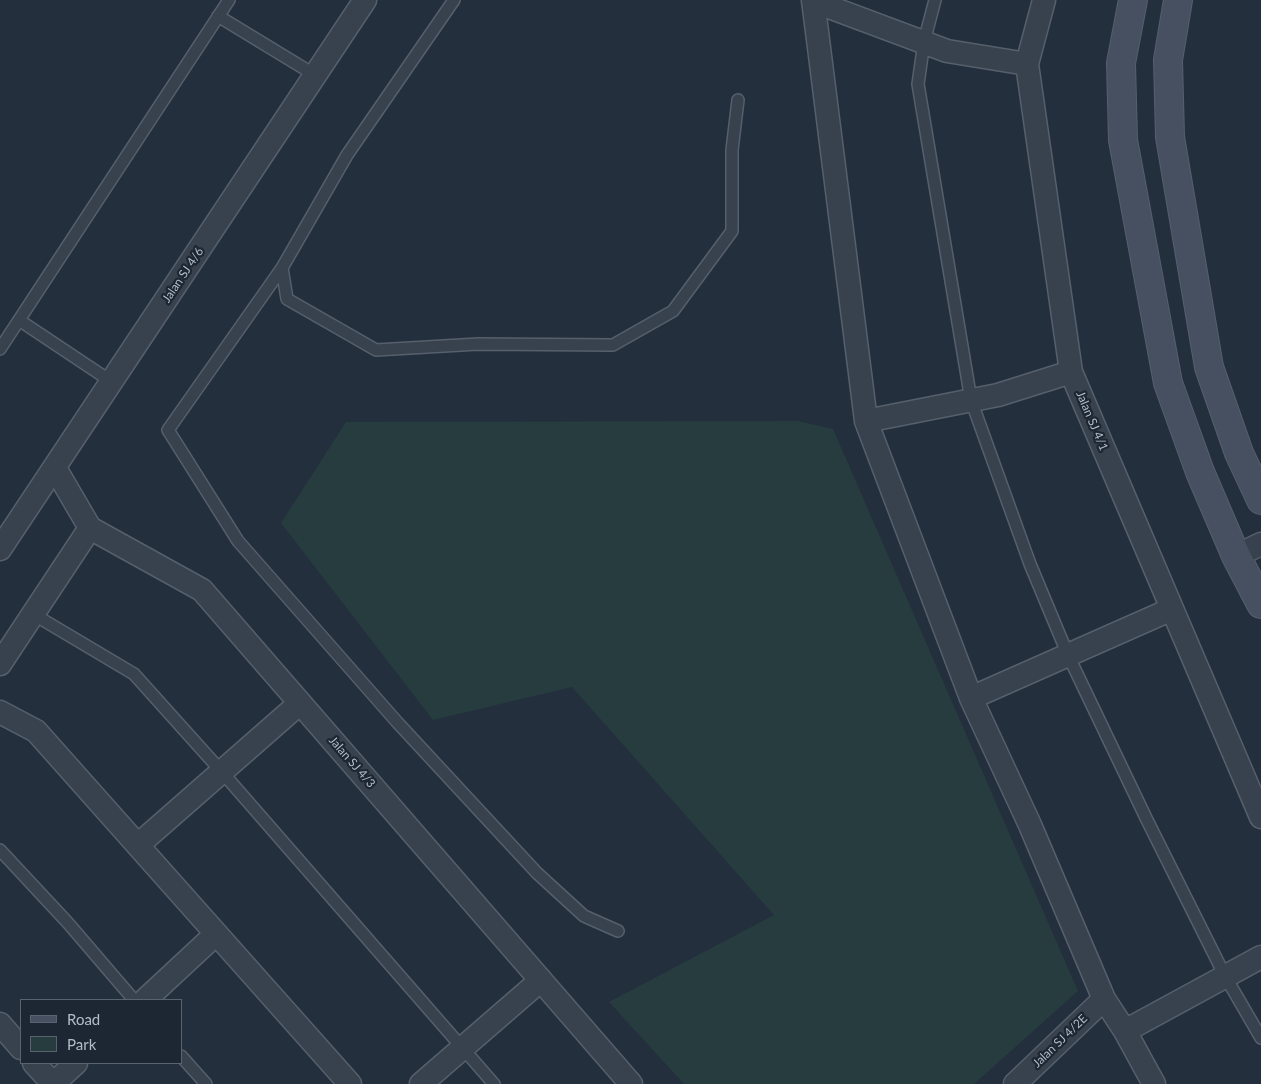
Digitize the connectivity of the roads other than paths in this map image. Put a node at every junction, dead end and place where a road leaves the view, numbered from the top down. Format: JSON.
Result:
{"nodes":[{"id":1,"x":228,"y":0,"type":"edge"},
{"id":2,"x":365,"y":0,"type":"edge"},
{"id":3,"x":454,"y":0,"type":"edge"},
{"id":4,"x":813,"y":0,"type":"edge"},
{"id":5,"x":935,"y":0,"type":"edge"},
{"id":6,"x":1044,"y":0,"type":"edge"},
{"id":7,"x":1133,"y":0,"type":"edge"},
{"id":8,"x":1178,"y":0,"type":"edge"},
{"id":9,"x":218,"y":16,"type":"junction"},
{"id":10,"x":924,"y":42,"type":"junction"},
{"id":11,"x":1027,"y":64,"type":"junction"},
{"id":12,"x":315,"y":75,"type":"junction"},
{"id":13,"x":738,"y":100,"type":"dead end"},
{"id":14,"x":282,"y":268,"type":"junction"},
{"id":15,"x":19,"y":320,"type":"junction"},
{"id":16,"x":0,"y":349,"type":"edge"},
{"id":17,"x":1071,"y":372,"type":"junction"},
{"id":18,"x":112,"y":382,"type":"junction"},
{"id":19,"x":971,"y":400,"type":"junction"},
{"id":20,"x":866,"y":421,"type":"junction"},
{"id":21,"x":55,"y":468,"type":"junction"},
{"id":22,"x":1261,"y":500,"type":"edge"},
{"id":23,"x":90,"y":528,"type":"junction"},
{"id":24,"x":1261,"y":544,"type":"edge"},
{"id":25,"x":0,"y":549,"type":"edge"},
{"id":26,"x":1236,"y":556,"type":"junction"},
{"id":27,"x":1261,"y":604,"type":"edge"},
{"id":28,"x":1172,"y":609,"type":"junction"},
{"id":29,"x":33,"y":614,"type":"junction"},
{"id":30,"x":1068,"y":655,"type":"junction"},
{"id":31,"x":0,"y":664,"type":"edge"},
{"id":32,"x":971,"y":698,"type":"junction"},
{"id":33,"x":300,"y":702,"type":"junction"},
{"id":34,"x":0,"y":712,"type":"edge"},
{"id":35,"x":222,"y":772,"type":"junction"},
{"id":36,"x":1261,"y":817,"type":"edge"},
{"id":37,"x":138,"y":845,"type":"junction"},
{"id":38,"x":0,"y":850,"type":"edge"},
{"id":39,"x":618,"y":932,"type":"dead end"},
{"id":40,"x":216,"y":934,"type":"junction"},
{"id":41,"x":1261,"y":957,"type":"edge"},
{"id":42,"x":1225,"y":976,"type":"junction"},
{"id":43,"x":541,"y":980,"type":"junction"},
{"id":44,"x":1104,"y":998,"type":"junction"},
{"id":45,"x":133,"y":999,"type":"edge"},
{"id":46,"x":146,"y":999,"type":"edge"},
{"id":47,"x":0,"y":1024,"type":"edge"},
{"id":48,"x":1125,"y":1031,"type":"junction"},
{"id":49,"x":1261,"y":1038,"type":"edge"},
{"id":50,"x":20,"y":1047,"type":"edge"},
{"id":51,"x":462,"y":1049,"type":"junction"},
{"id":52,"x":182,"y":1057,"type":"edge"},
{"id":53,"x":35,"y":1064,"type":"edge"},
{"id":54,"x":75,"y":1064,"type":"edge"},
{"id":55,"x":53,"y":1084,"type":"edge"},
{"id":56,"x":206,"y":1084,"type":"edge"},
{"id":57,"x":350,"y":1084,"type":"edge"},
{"id":58,"x":421,"y":1084,"type":"edge"},
{"id":59,"x":494,"y":1084,"type":"edge"},
{"id":60,"x":631,"y":1084,"type":"edge"},
{"id":61,"x":1016,"y":1084,"type":"edge"},
{"id":62,"x":1154,"y":1084,"type":"edge"}],
"edges":[{"from":1,"to":9,"type":"lane"},
{"from":2,"to":12,"type":"street","name":"Jalan SJ 4/6"},
{"from":3,"to":14,"type":"lane"},
{"from":4,"to":10,"type":"street"},
{"from":4,"to":20,"type":"street"},
{"from":5,"to":10,"type":"lane"},
{"from":6,"to":11,"type":"street","name":"Jalan SJ 4/1"},
{"from":7,"to":26,"type":"street"},
{"from":8,"to":22,"type":"street"},
{"from":9,"to":12,"type":"lane"},
{"from":9,"to":15,"type":"lane"},
{"from":10,"to":11,"type":"street"},
{"from":10,"to":19,"type":"lane"},
{"from":11,"to":17,"type":"street","name":"Jalan SJ 4/1"},
{"from":12,"to":18,"type":"street","name":"Jalan SJ 4/6"},
{"from":13,"to":14,"type":"lane"},
{"from":14,"to":39,"type":"lane"},
{"from":15,"to":16,"type":"lane"},
{"from":15,"to":18,"type":"lane"},
{"from":17,"to":19,"type":"street"},
{"from":17,"to":28,"type":"street","name":"Jalan SJ 4/1"},
{"from":18,"to":21,"type":"street","name":"Jalan SJ 4/6"},
{"from":19,"to":20,"type":"street"},
{"from":19,"to":30,"type":"lane"},
{"from":20,"to":32,"type":"street"},
{"from":21,"to":23,"type":"street"},
{"from":21,"to":25,"type":"street","name":"Jalan SJ 4/6"},
{"from":23,"to":29,"type":"street"},
{"from":23,"to":33,"type":"street","name":"Jalan SJ 4/3"},
{"from":24,"to":26,"type":"street"},
{"from":26,"to":27,"type":"street"},
{"from":28,"to":30,"type":"street"},
{"from":28,"to":36,"type":"street","name":"Jalan SJ 4/1"},
{"from":29,"to":31,"type":"street"},
{"from":29,"to":35,"type":"lane"},
{"from":30,"to":32,"type":"street"},
{"from":30,"to":42,"type":"lane"},
{"from":32,"to":44,"type":"street"},
{"from":33,"to":35,"type":"street"},
{"from":33,"to":43,"type":"street","name":"Jalan SJ 4/3"},
{"from":34,"to":37,"type":"street"},
{"from":35,"to":37,"type":"street"},
{"from":35,"to":51,"type":"lane"},
{"from":37,"to":40,"type":"street"},
{"from":38,"to":45,"type":"lane"},
{"from":40,"to":46,"type":"street"},
{"from":40,"to":57,"type":"street"},
{"from":41,"to":42,"type":"street"},
{"from":42,"to":48,"type":"street"},
{"from":42,"to":49,"type":"lane"},
{"from":43,"to":51,"type":"street"},
{"from":43,"to":60,"type":"street","name":"Jalan SJ 4/3"},
{"from":44,"to":48,"type":"street"},
{"from":44,"to":61,"type":"street","name":"Jalan SJ 4/2E"},
{"from":47,"to":50,"type":"street"},
{"from":48,"to":62,"type":"street"},
{"from":51,"to":58,"type":"street"},
{"from":51,"to":59,"type":"lane"},
{"from":52,"to":56,"type":"lane"},
{"from":53,"to":55,"type":"street"},
{"from":54,"to":55,"type":"street"}]}
